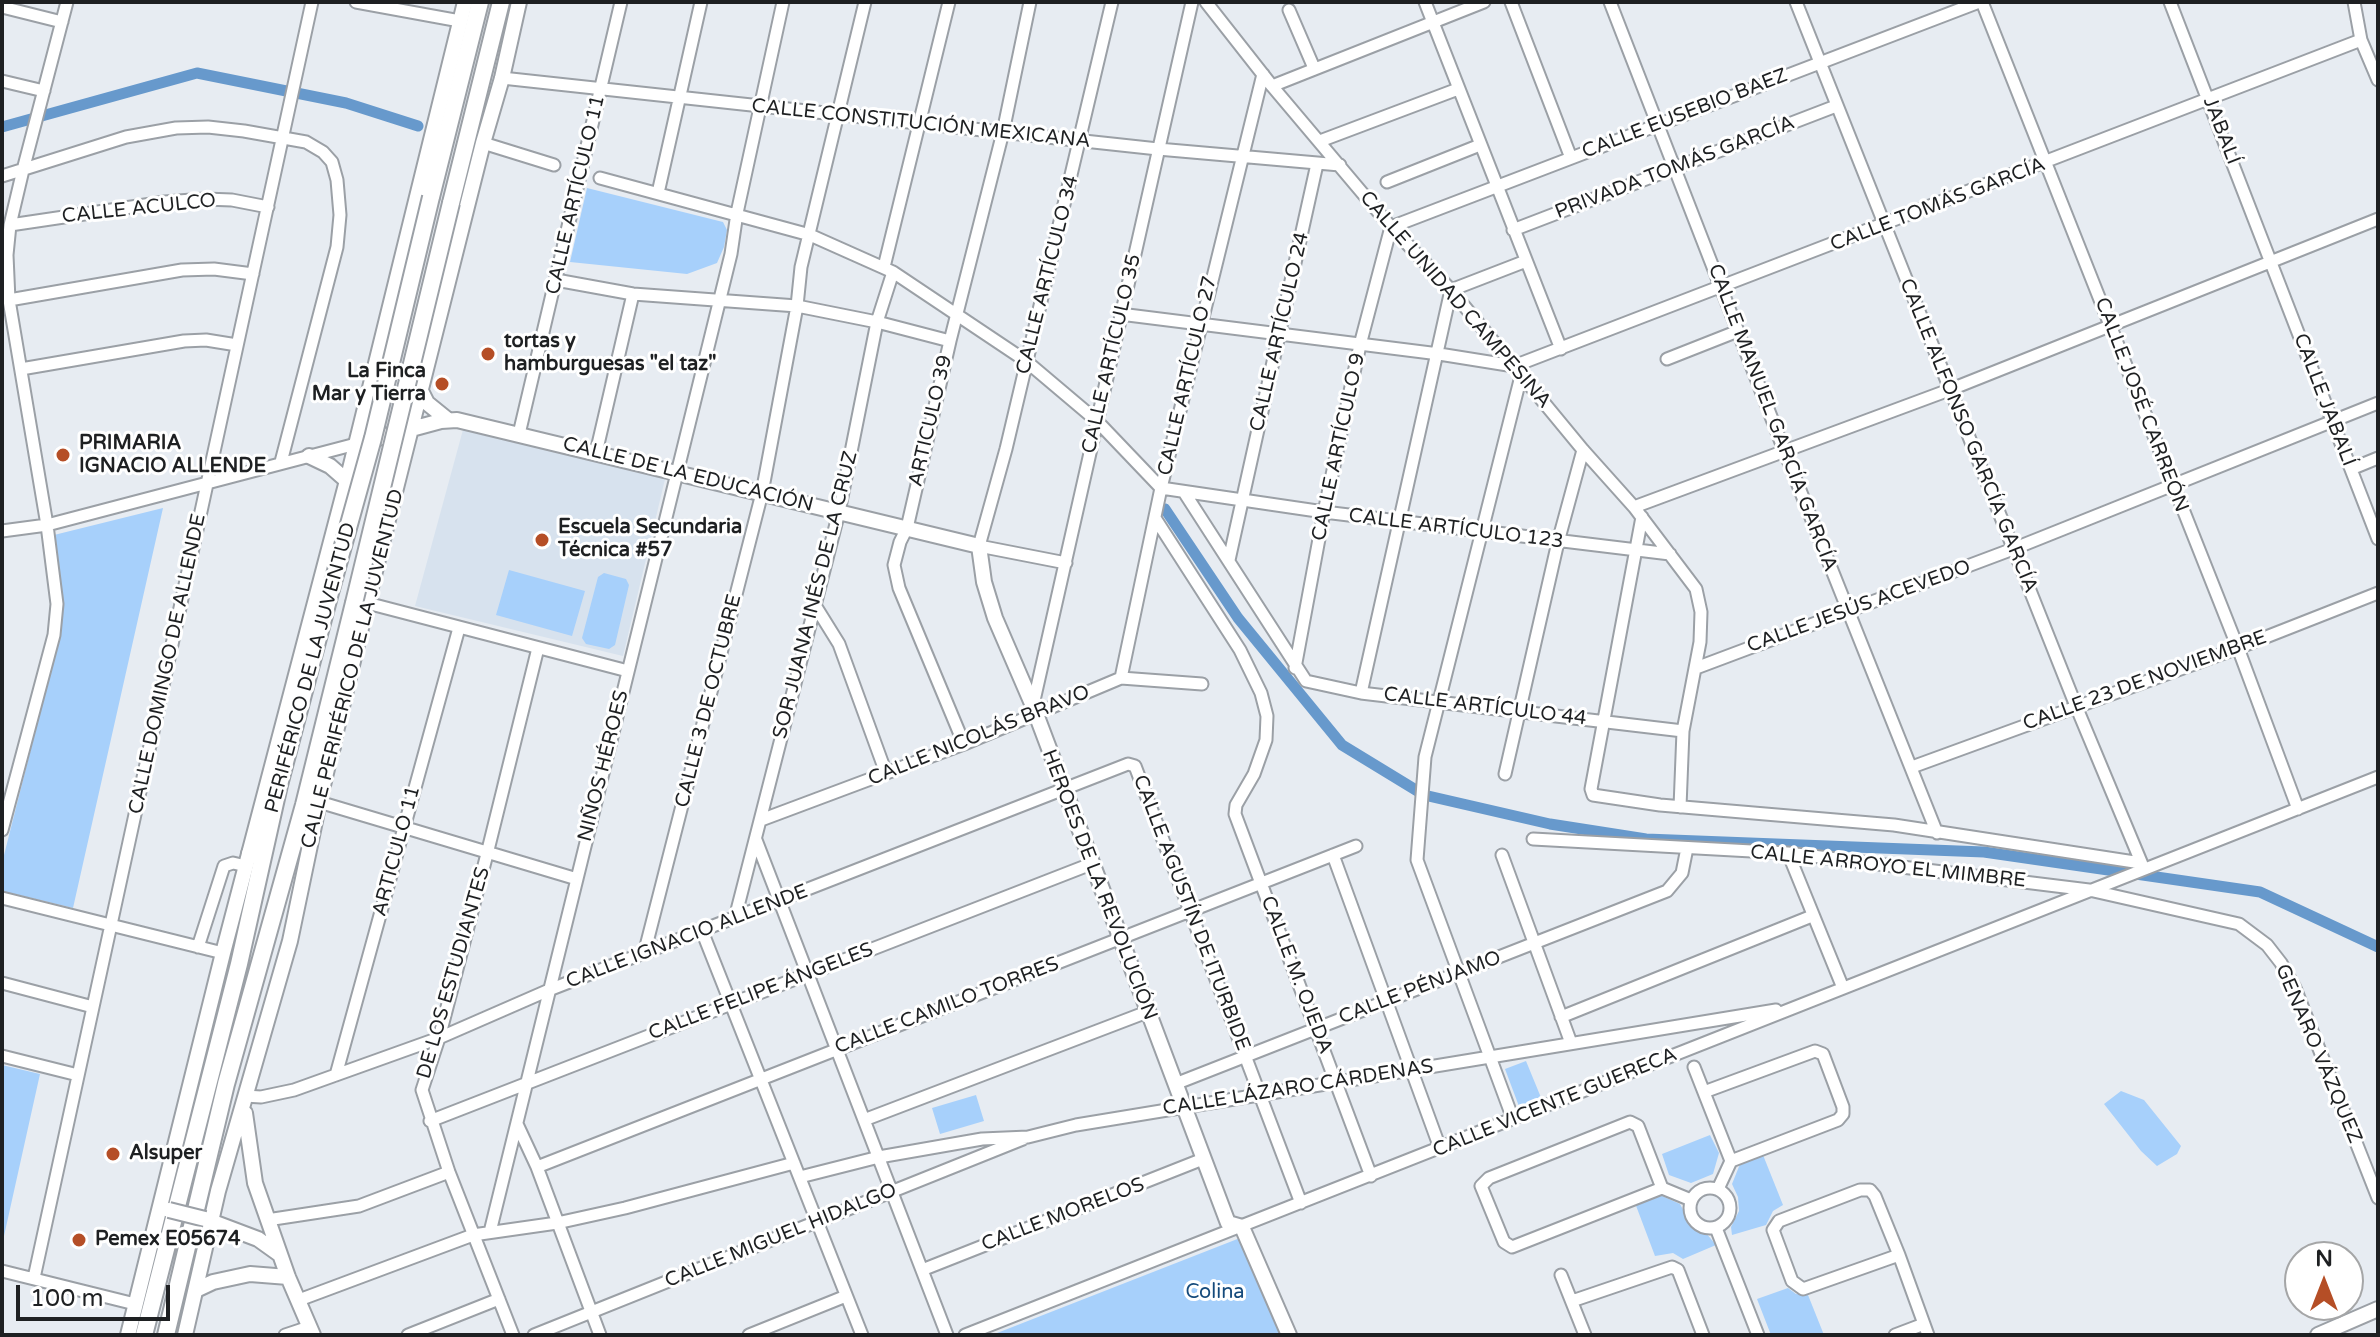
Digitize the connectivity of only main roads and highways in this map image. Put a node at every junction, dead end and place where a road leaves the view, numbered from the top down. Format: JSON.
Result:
{"nodes":[{"id":1,"x":465,"y":2,"type":"edge"},
{"id":2,"x":480,"y":2,"type":"edge"},
{"id":3,"x":501,"y":2,"type":"edge"},
{"id":4,"x":519,"y":2,"type":"edge"},
{"id":5,"x":369,"y":392,"type":"junction"},
{"id":6,"x":420,"y":397,"type":"junction"},
{"id":7,"x":448,"y":420,"type":"junction"},
{"id":8,"x":412,"y":430,"type":"junction"},
{"id":9,"x":356,"y":444,"type":"junction"},
{"id":10,"x":309,"y":456,"type":"road end"},
{"id":11,"x":348,"y":476,"type":"junction"},
{"id":12,"x":397,"y":484,"type":"junction"},
{"id":13,"x":979,"y":546,"type":"joint"},
{"id":14,"x":360,"y":603,"type":"junction"},
{"id":15,"x":332,"y":747,"type":"joint"},
{"id":16,"x":279,"y":785,"type":"junction"},
{"id":17,"x":311,"y":804,"type":"junction"},
{"id":18,"x":248,"y":860,"type":"junction"},
{"id":19,"x":245,"y":1098,"type":"junction"},
{"id":20,"x":164,"y":1209,"type":"junction"},
{"id":21,"x":208,"y":1220,"type":"junction"},
{"id":22,"x":279,"y":1254,"type":"junction"},
{"id":23,"x":288,"y":1277,"type":"junction"},
{"id":24,"x":196,"y":1290,"type":"junction"},
{"id":25,"x":2378,"y":1309,"type":"edge"},
{"id":26,"x":311,"y":1331,"type":"edge"},
{"id":27,"x":128,"y":1335,"type":"edge"},
{"id":28,"x":144,"y":1335,"type":"edge"},
{"id":29,"x":166,"y":1335,"type":"edge"},
{"id":30,"x":185,"y":1335,"type":"edge"},
{"id":31,"x":1289,"y":1335,"type":"edge"},
{"id":32,"x":2318,"y":1335,"type":"edge"}],
"edges":[{"from":1,"to":5,"type":"main road"},
{"from":2,"to":16,"type":"highway","name":"PERIFÉRICO DE LA JUVENTUD","bridge":true},
{"from":3,"to":14,"type":"highway","name":"PERIFÉRICO DE LA JUVENTUD","bridge":true},
{"from":4,"to":6,"type":"main road","name":"CALLE PERIFÉRICO DE LA JUVENTUD"},
{"from":5,"to":6,"type":"main road"},
{"from":5,"to":9,"type":"main road"},
{"from":6,"to":7,"type":"main road"},
{"from":6,"to":8,"type":"main road","name":"CALLE PERIFÉRICO DE LA JUVENTUD"},
{"from":7,"to":8,"type":"main road","name":"CALLE DE LA EDUCACIÓN"},
{"from":7,"to":13,"type":"main road","name":"CALLE DE LA EDUCACIÓN"},
{"from":8,"to":9,"type":"main road","name":"CALLE DE LA EDUCACIÓN"},
{"from":8,"to":12,"type":"main road","name":"CALLE PERIFÉRICO DE LA JUVENTUD"},
{"from":9,"to":11,"type":"main road"},
{"from":10,"to":11,"type":"main road"},
{"from":11,"to":12,"type":"main road"},
{"from":11,"to":18,"type":"main road"},
{"from":12,"to":14,"type":"main road","name":"CALLE PERIFÉRICO DE LA JUVENTUD"},
{"from":13,"to":31,"type":"main road","name":"HEROES DE LA REVOLUCIÓN"},
{"from":14,"to":15,"type":"main road","name":"CALLE PERIFÉRICO DE LA JUVENTUD"},
{"from":14,"to":17,"type":"highway","name":"PERIFÉRICO DE LA JUVENTUD"},
{"from":15,"to":17,"type":"highway"},
{"from":16,"to":18,"type":"highway"},
{"from":16,"to":28,"type":"highway","name":"PERIFÉRICO DE LA JUVENTUD"},
{"from":17,"to":19,"type":"main road","name":"CALLE PERIFÉRICO DE LA JUVENTUD"},
{"from":17,"to":29,"type":"highway","name":"PERIFÉRICO DE LA JUVENTUD"},
{"from":18,"to":20,"type":"main road"},
{"from":19,"to":21,"type":"main road","name":"CALLE PERIFÉRICO DE LA JUVENTUD"},
{"from":19,"to":22,"type":"main road"},
{"from":20,"to":21,"type":"main road","bridge":true},
{"from":20,"to":27,"type":"main road"},
{"from":21,"to":22,"type":"main road"},
{"from":21,"to":24,"type":"main road","name":"CALLE PERIFÉRICO DE LA JUVENTUD"},
{"from":22,"to":23,"type":"main road"},
{"from":23,"to":24,"type":"main road"},
{"from":23,"to":26,"type":"main road"},
{"from":24,"to":30,"type":"main road","name":"CALLE PERIFÉRICO DE LA JUVENTUD"},
{"from":25,"to":32,"type":"main road"}]}
